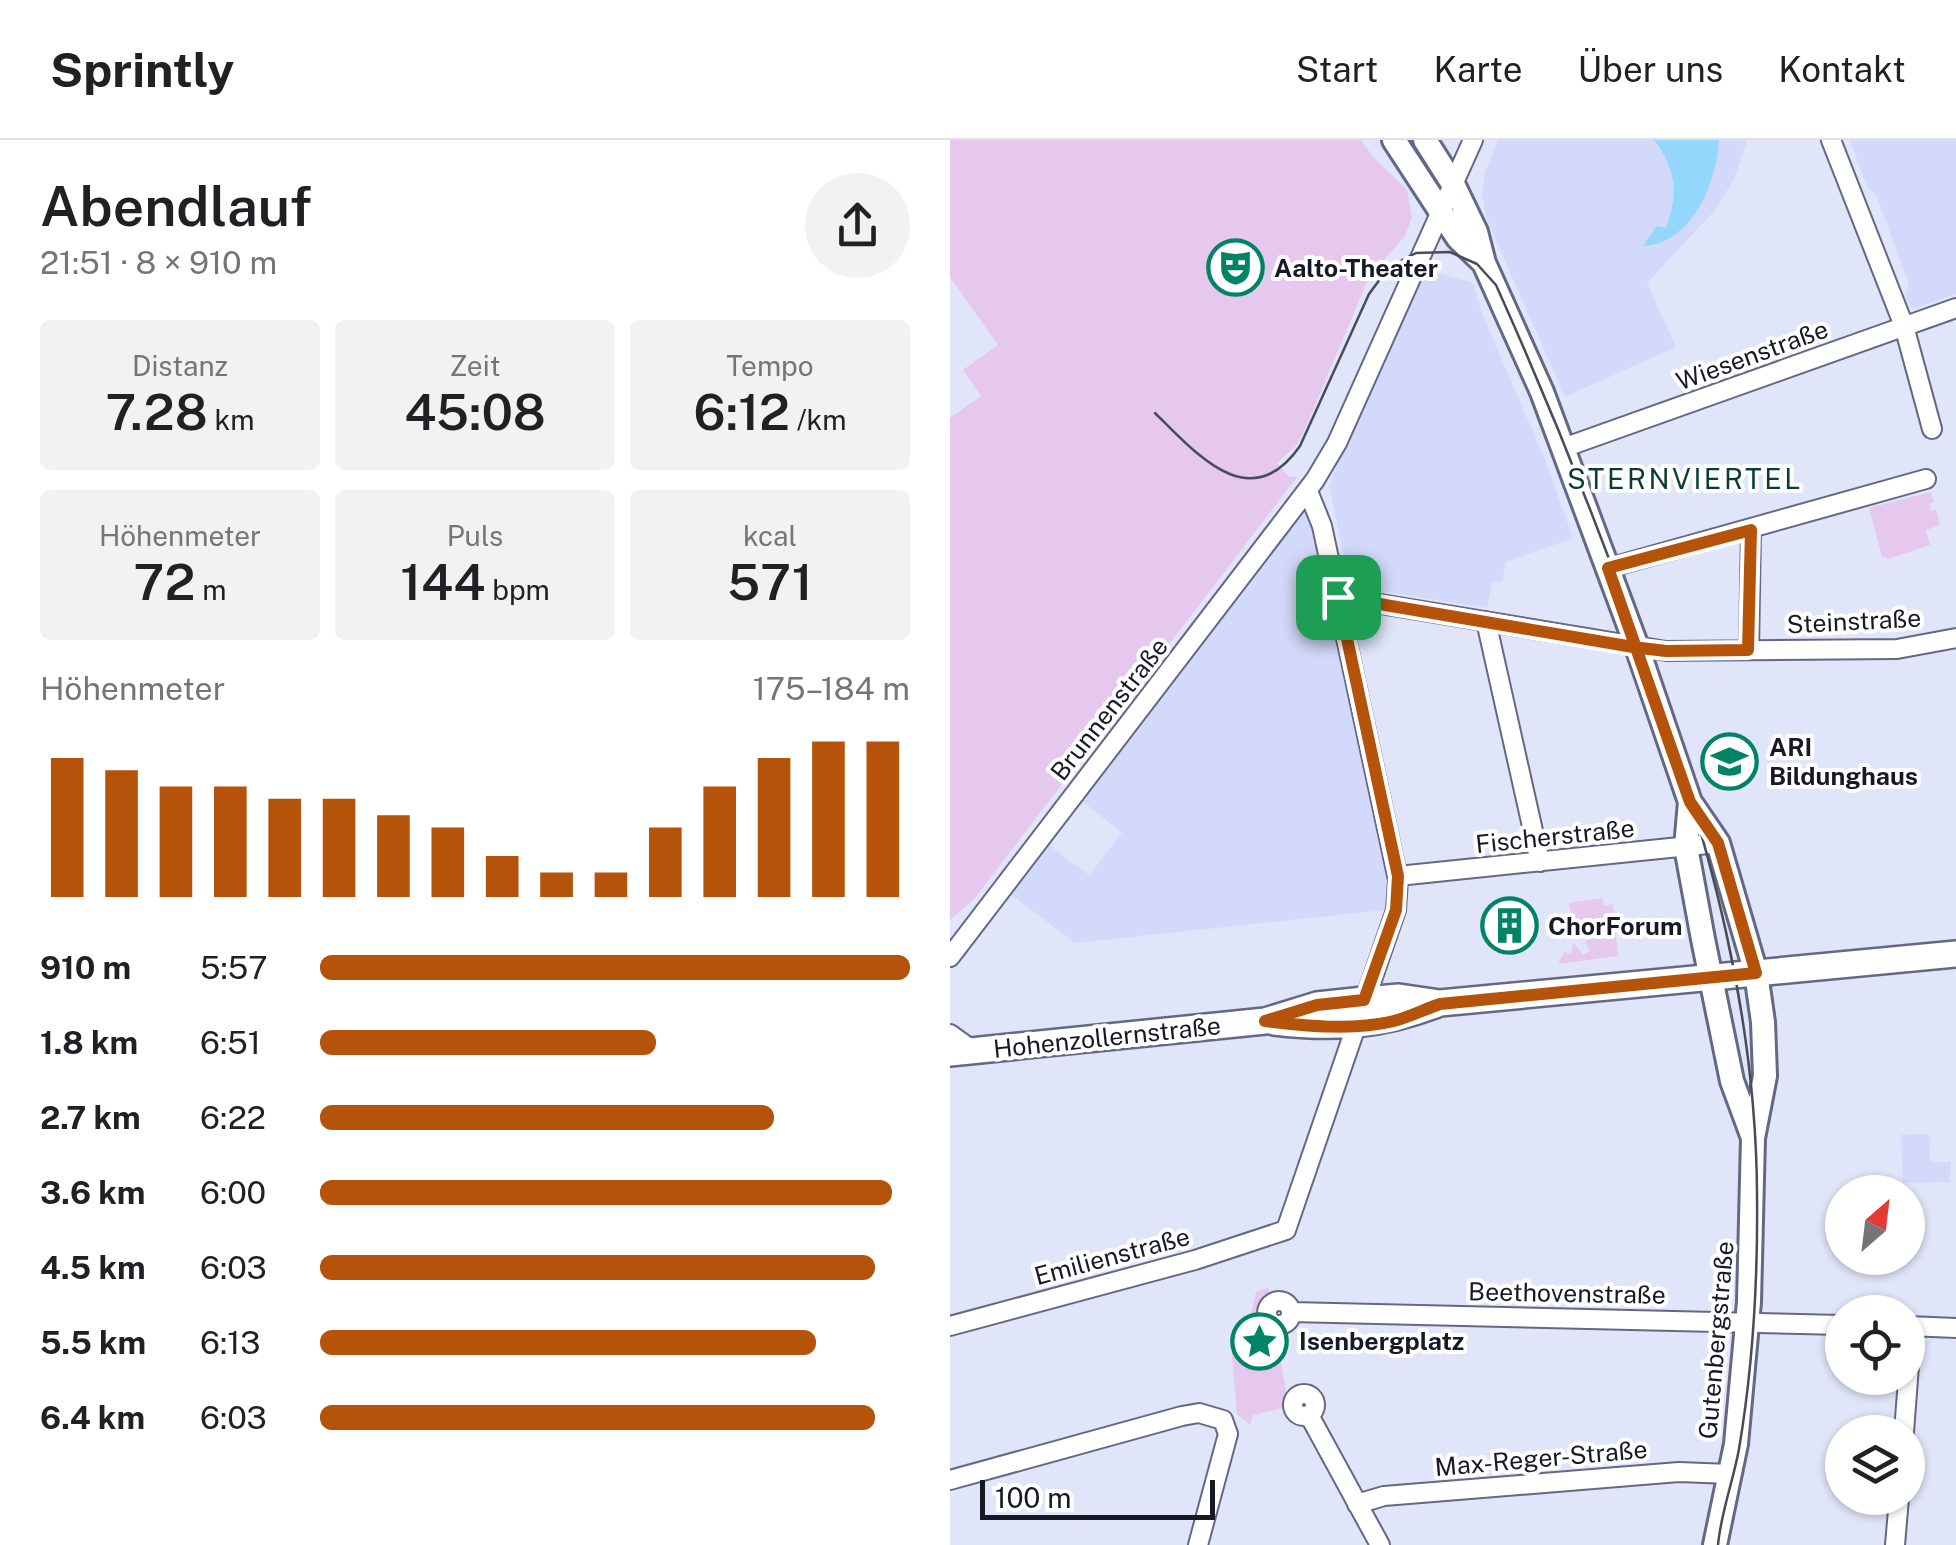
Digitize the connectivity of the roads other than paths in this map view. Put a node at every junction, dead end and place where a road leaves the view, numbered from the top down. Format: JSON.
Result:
{"nodes":[{"id":1,"x":1394,"y":140,"type":"edge"},
{"id":2,"x":1425,"y":140,"type":"edge"},
{"id":3,"x":1473,"y":140,"type":"edge"},
{"id":4,"x":1831,"y":140,"type":"edge"},
{"id":5,"x":1453,"y":184,"type":"junction"},
{"id":6,"x":1441,"y":211,"type":"junction"},
{"id":7,"x":1484,"y":264,"type":"junction"},
{"id":8,"x":1956,"y":308,"type":"edge"},
{"id":9,"x":1904,"y":326,"type":"junction"},
{"id":10,"x":1932,"y":429,"type":"dead end"},
{"id":11,"x":1564,"y":448,"type":"junction"},
{"id":12,"x":1926,"y":479,"type":"dead end"},
{"id":13,"x":1308,"y":492,"type":"junction"},
{"id":14,"x":1751,"y":530,"type":"junction"},
{"id":15,"x":1608,"y":568,"type":"junction"},
{"id":16,"x":1338,"y":597,"type":"junction"},
{"id":17,"x":1486,"y":622,"type":"junction"},
{"id":18,"x":1956,"y":638,"type":"edge"},
{"id":19,"x":1637,"y":647,"type":"junction"},
{"id":20,"x":1748,"y":650,"type":"junction"},
{"id":21,"x":1690,"y":802,"type":"junction"},
{"id":22,"x":1718,"y":843,"type":"junction"},
{"id":23,"x":1686,"y":847,"type":"junction"},
{"id":24,"x":1540,"y":862,"type":"junction"},
{"id":25,"x":1398,"y":876,"type":"junction"},
{"id":26,"x":1956,"y":954,"type":"edge"},
{"id":27,"x":950,"y":957,"type":"edge"},
{"id":28,"x":1756,"y":973,"type":"junction"},
{"id":29,"x":1711,"y":978,"type":"junction"},
{"id":30,"x":1359,"y":1012,"type":"junction"},
{"id":31,"x":950,"y":1034,"type":"edge"},
{"id":32,"x":961,"y":1052,"type":"edge"},
{"id":33,"x":1753,"y":1138,"type":"junction"},
{"id":34,"x":1291,"y":1312,"type":"dead end"},
{"id":35,"x":1748,"y":1324,"type":"junction"},
{"id":36,"x":1825,"y":1325,"type":"edge"},
{"id":37,"x":950,"y":1326,"type":"edge"},
{"id":38,"x":1925,"y":1327,"type":"edge"},
{"id":39,"x":1956,"y":1328,"type":"edge"},
{"id":40,"x":1309,"y":1414,"type":"dead end"},
{"id":41,"x":1730,"y":1474,"type":"junction"},
{"id":42,"x":950,"y":1480,"type":"edge"},
{"id":43,"x":1358,"y":1504,"type":"junction"},
{"id":44,"x":1897,"y":1515,"type":"edge"},
{"id":45,"x":1198,"y":1545,"type":"edge"},
{"id":46,"x":1380,"y":1545,"type":"edge"},
{"id":47,"x":1715,"y":1545,"type":"edge"},
{"id":48,"x":1894,"y":1545,"type":"edge"}],
"edges":[{"from":1,"to":6,"type":"street"},
{"from":2,"to":5,"type":"street"},
{"from":3,"to":5,"type":"street","name":"Brunnenstraße"},
{"from":4,"to":9,"type":"street"},
{"from":5,"to":6,"type":"street","name":"Brunnenstraße"},
{"from":5,"to":7,"type":"street"},
{"from":6,"to":7,"type":"street"},
{"from":6,"to":13,"type":"street","name":"Brunnenstraße"},
{"from":7,"to":11,"type":"street","name":"Gutenbergstraße"},
{"from":8,"to":9,"type":"street","name":"Wiesenstraße"},
{"from":9,"to":10,"type":"street"},
{"from":9,"to":11,"type":"street","name":"Wiesenstraße"},
{"from":11,"to":15,"type":"street","name":"Gutenbergstraße"},
{"from":12,"to":14,"type":"street"},
{"from":13,"to":16,"type":"street"},
{"from":13,"to":27,"type":"street","name":"Brunnenstraße"},
{"from":14,"to":15,"type":"street"},
{"from":14,"to":20,"type":"street"},
{"from":15,"to":19,"type":"street","name":"Gutenbergstraße"},
{"from":16,"to":17,"type":"street","name":"Steinstraße"},
{"from":16,"to":25,"type":"street"},
{"from":17,"to":19,"type":"street","name":"Steinstraße"},
{"from":17,"to":24,"type":"street"},
{"from":18,"to":20,"type":"street","name":"Steinstraße"},
{"from":19,"to":20,"type":"street","name":"Steinstraße"},
{"from":19,"to":21,"type":"street","name":"Gutenbergstraße"},
{"from":21,"to":22,"type":"street","name":"Gutenbergstraße"},
{"from":21,"to":23,"type":"street","name":"Gutenbergstraße"},
{"from":22,"to":23,"type":"street","name":"Fischerstraße"},
{"from":22,"to":28,"type":"street","name":"Gutenbergstraße"},
{"from":23,"to":24,"type":"street","name":"Fischerstraße"},
{"from":23,"to":29,"type":"street","name":"Gutenbergstraße"},
{"from":24,"to":25,"type":"street","name":"Fischerstraße"},
{"from":25,"to":30,"type":"street"},
{"from":26,"to":28,"type":"main road","name":"Hohenzollernstraße"},
{"from":28,"to":29,"type":"main road","name":"Hohenzollernstraße"},
{"from":28,"to":33,"type":"street","name":"Gutenbergstraße"},
{"from":29,"to":30,"type":"main road","name":"Hohenzollernstraße"},
{"from":29,"to":33,"type":"street","name":"Gutenbergstraße"},
{"from":30,"to":32,"type":"main road","name":"Hohenzollernstraße"},
{"from":30,"to":37,"type":"street","name":"Emilienstraße"},
{"from":31,"to":32,"type":"street"},
{"from":33,"to":35,"type":"street","name":"Gutenbergstraße"},
{"from":34,"to":35,"type":"street","name":"Beethovenstraße"},
{"from":35,"to":36,"type":"street","name":"Beethovenstraße"},
{"from":35,"to":41,"type":"street","name":"Gutenbergstraße"},
{"from":38,"to":39,"type":"street"},
{"from":40,"to":43,"type":"street"},
{"from":41,"to":43,"type":"street","name":"Max-Reger-Straße"},
{"from":41,"to":47,"type":"street","name":"Gutenbergstraße"},
{"from":42,"to":45,"type":"street"},
{"from":43,"to":46,"type":"street"},
{"from":44,"to":48,"type":"street"}]}
